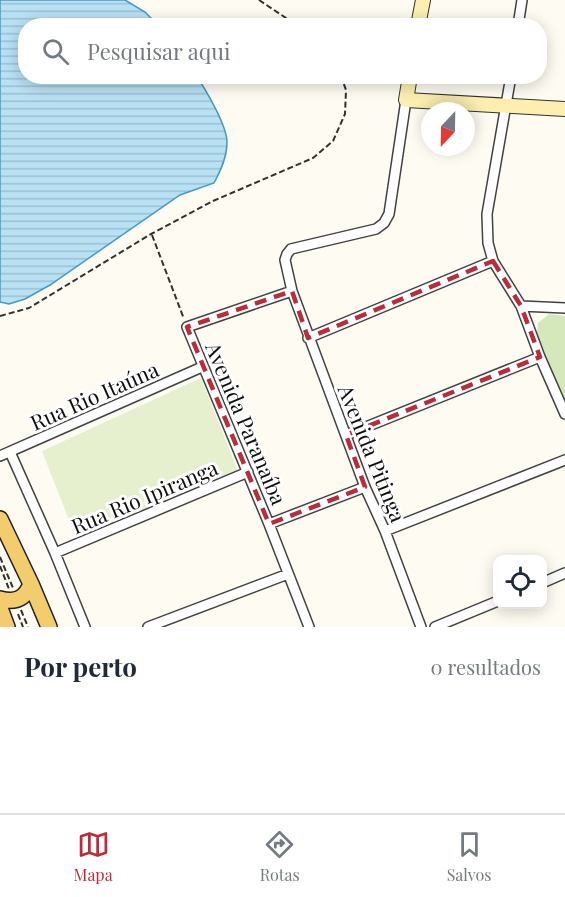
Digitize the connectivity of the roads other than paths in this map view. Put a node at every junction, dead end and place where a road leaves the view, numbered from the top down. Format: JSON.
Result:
{"nodes":[{"id":1,"x":423,"y":0,"type":"edge"},
{"id":2,"x":522,"y":0,"type":"edge"},
{"id":3,"x":420,"y":18,"type":"edge"},
{"id":4,"x":519,"y":18,"type":"edge"},
{"id":5,"x":409,"y":84,"type":"edge"},
{"id":6,"x":510,"y":84,"type":"edge"},
{"id":7,"x":406,"y":100,"type":"junction"},
{"id":8,"x":506,"y":105,"type":"junction"},
{"id":9,"x":565,"y":109,"type":"edge"},
{"id":10,"x":493,"y":261,"type":"junction"},
{"id":11,"x":292,"y":291,"type":"junction"},
{"id":12,"x":521,"y":306,"type":"junction"},
{"id":13,"x":565,"y":308,"type":"edge"},
{"id":14,"x":309,"y":338,"type":"junction"},
{"id":15,"x":540,"y":357,"type":"junction"},
{"id":16,"x":202,"y":366,"type":"junction"},
{"id":17,"x":565,"y":414,"type":"edge"},
{"id":18,"x":346,"y":435,"type":"junction"},
{"id":19,"x":10,"y":452,"type":"junction"},
{"id":20,"x":0,"y":456,"type":"edge"},
{"id":21,"x":565,"y":460,"type":"edge"},
{"id":22,"x":248,"y":472,"type":"junction"},
{"id":23,"x":365,"y":487,"type":"junction"},
{"id":24,"x":0,"y":519,"type":"edge"},
{"id":25,"x":269,"y":524,"type":"junction"},
{"id":26,"x":385,"y":531,"type":"junction"},
{"id":27,"x":55,"y":553,"type":"junction"},
{"id":28,"x":565,"y":573,"type":"edge"},
{"id":29,"x":288,"y":574,"type":"junction"},
{"id":30,"x":547,"y":581,"type":"edge"},
{"id":31,"x":31,"y":584,"type":"junction"},
{"id":32,"x":0,"y":598,"type":"edge"},
{"id":33,"x":493,"y":603,"type":"edge"},
{"id":34,"x":0,"y":608,"type":"edge"},
{"id":35,"x":7,"y":627,"type":"edge"},
{"id":36,"x":49,"y":627,"type":"edge"},
{"id":37,"x":85,"y":627,"type":"edge"},
{"id":38,"x":148,"y":627,"type":"edge"},
{"id":39,"x":309,"y":627,"type":"edge"},
{"id":40,"x":422,"y":627,"type":"edge"},
{"id":41,"x":435,"y":627,"type":"edge"}],
"edges":[{"from":1,"to":3,"type":"street"},
{"from":2,"to":4,"type":"street"},
{"from":5,"to":7,"type":"street"},
{"from":6,"to":8,"type":"street"},
{"from":7,"to":8,"type":"street"},
{"from":7,"to":11,"type":"street","name":"Avenida Pitinga"},
{"from":8,"to":9,"type":"street"},
{"from":8,"to":10,"type":"street"},
{"from":10,"to":12,"type":"street"},
{"from":10,"to":14,"type":"street"},
{"from":11,"to":14,"type":"street","name":"Avenida Pitinga"},
{"from":11,"to":16,"type":"street","name":"Avenida Paranaíba"},
{"from":12,"to":13,"type":"street"},
{"from":12,"to":15,"type":"street"},
{"from":14,"to":18,"type":"street","name":"Avenida Pitinga"},
{"from":15,"to":17,"type":"street"},
{"from":15,"to":18,"type":"street"},
{"from":16,"to":19,"type":"street","name":"Rua Rio Itaúna"},
{"from":16,"to":22,"type":"street","name":"Avenida Paranaíba"},
{"from":18,"to":23,"type":"street","name":"Avenida Pitinga"},
{"from":19,"to":20,"type":"street","name":"Rua Rio Itaúna"},
{"from":19,"to":27,"type":"street"},
{"from":21,"to":26,"type":"street"},
{"from":22,"to":25,"type":"street","name":"Avenida Paranaíba"},
{"from":22,"to":27,"type":"street","name":"Rua Rio Ipiranga"},
{"from":23,"to":25,"type":"street"},
{"from":23,"to":26,"type":"street","name":"Avenida Pitinga"},
{"from":24,"to":31,"type":"main road"},
{"from":25,"to":29,"type":"street","name":"Avenida Paranaíba"},
{"from":26,"to":40,"type":"street","name":"Avenida Pitinga"},
{"from":27,"to":37,"type":"street"},
{"from":28,"to":30,"type":"street"},
{"from":29,"to":38,"type":"street"},
{"from":29,"to":39,"type":"street","name":"Avenida Paranaíba"},
{"from":31,"to":32,"type":"main road"},
{"from":31,"to":36,"type":"main road"},
{"from":33,"to":41,"type":"street"},
{"from":34,"to":35,"type":"main road"}]}
